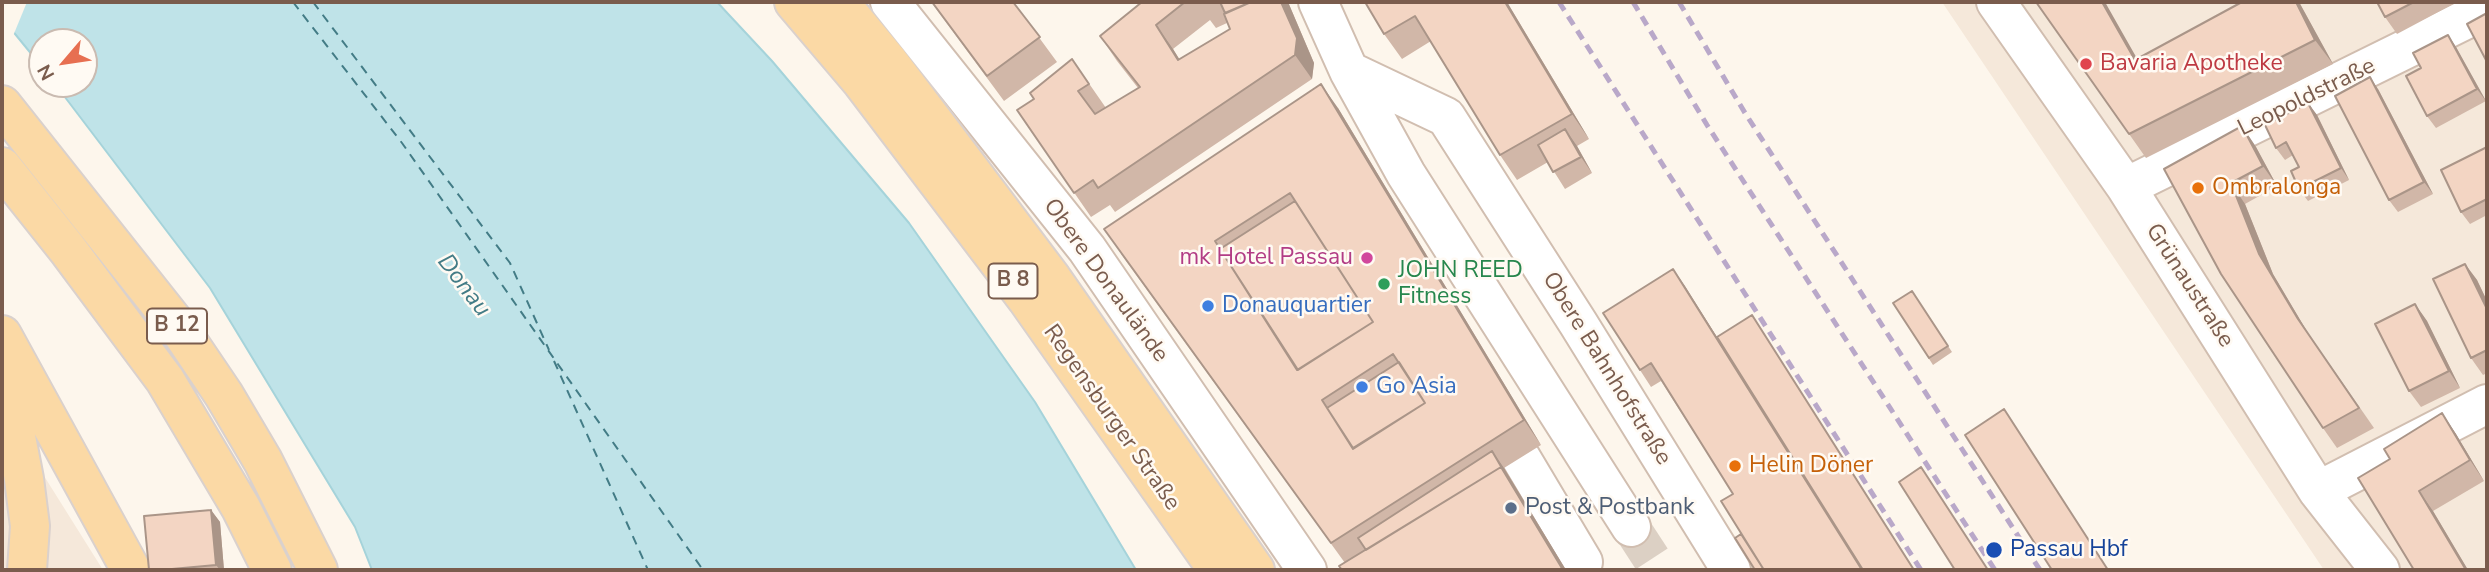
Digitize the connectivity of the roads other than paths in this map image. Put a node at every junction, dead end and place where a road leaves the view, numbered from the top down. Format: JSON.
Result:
{"nodes":[{"id":1,"x":794,"y":2,"type":"edge"},
{"id":2,"x":839,"y":2,"type":"edge"},
{"id":3,"x":890,"y":2,"type":"edge"},
{"id":4,"x":1318,"y":2,"type":"edge"},
{"id":5,"x":1996,"y":2,"type":"edge"},
{"id":6,"x":2487,"y":9,"type":"edge"},
{"id":7,"x":1349,"y":71,"type":"junction"},
{"id":8,"x":1317,"y":93,"type":"edge"},
{"id":9,"x":2,"y":105,"type":"edge"},
{"id":10,"x":2,"y":167,"type":"edge"},
{"id":11,"x":2126,"y":187,"type":"junction"},
{"id":12,"x":2,"y":335,"type":"edge"},
{"id":13,"x":2,"y":363,"type":"edge"},
{"id":14,"x":2487,"y":404,"type":"edge"},
{"id":15,"x":1521,"y":458,"type":"dead end"},
{"id":16,"x":2318,"y":491,"type":"junction"},
{"id":17,"x":1631,"y":527,"type":"tunnel mouth"},
{"id":18,"x":1583,"y":562,"type":"dead end"},
{"id":19,"x":27,"y":570,"type":"edge"},
{"id":20,"x":131,"y":570,"type":"edge"},
{"id":21,"x":272,"y":570,"type":"edge"},
{"id":22,"x":318,"y":570,"type":"edge"},
{"id":23,"x":1218,"y":570,"type":"edge"},
{"id":24,"x":1255,"y":570,"type":"edge"},
{"id":25,"x":1307,"y":570,"type":"edge"},
{"id":26,"x":1731,"y":570,"type":"edge"},
{"id":27,"x":2380,"y":570,"type":"edge"}],
"edges":[{"from":1,"to":23,"type":"main road","name":"Regensburger Straße","number":"B 8"},
{"from":2,"to":24,"type":"main road","name":"Regensburger Straße","number":"B 8"},
{"from":3,"to":25,"type":"street","name":"Obere Donaulände"},
{"from":4,"to":7,"type":"street"},
{"from":5,"to":11,"type":"street","name":"Grünaustraße"},
{"from":6,"to":11,"type":"street","name":"Leopoldstraße"},
{"from":7,"to":8,"type":"street"},
{"from":7,"to":17,"type":"street"},
{"from":7,"to":26,"type":"street","name":"Obere Bahnhofstraße"},
{"from":9,"to":22,"type":"main road","number":"B 12"},
{"from":10,"to":21,"type":"main road","number":"B 12"},
{"from":11,"to":16,"type":"street","name":"Grünaustraße"},
{"from":12,"to":20,"type":"main road"},
{"from":13,"to":19,"type":"main road"},
{"from":14,"to":16,"type":"street"},
{"from":15,"to":18,"type":"street"},
{"from":16,"to":27,"type":"street","name":"Grünaustraße"}]}
